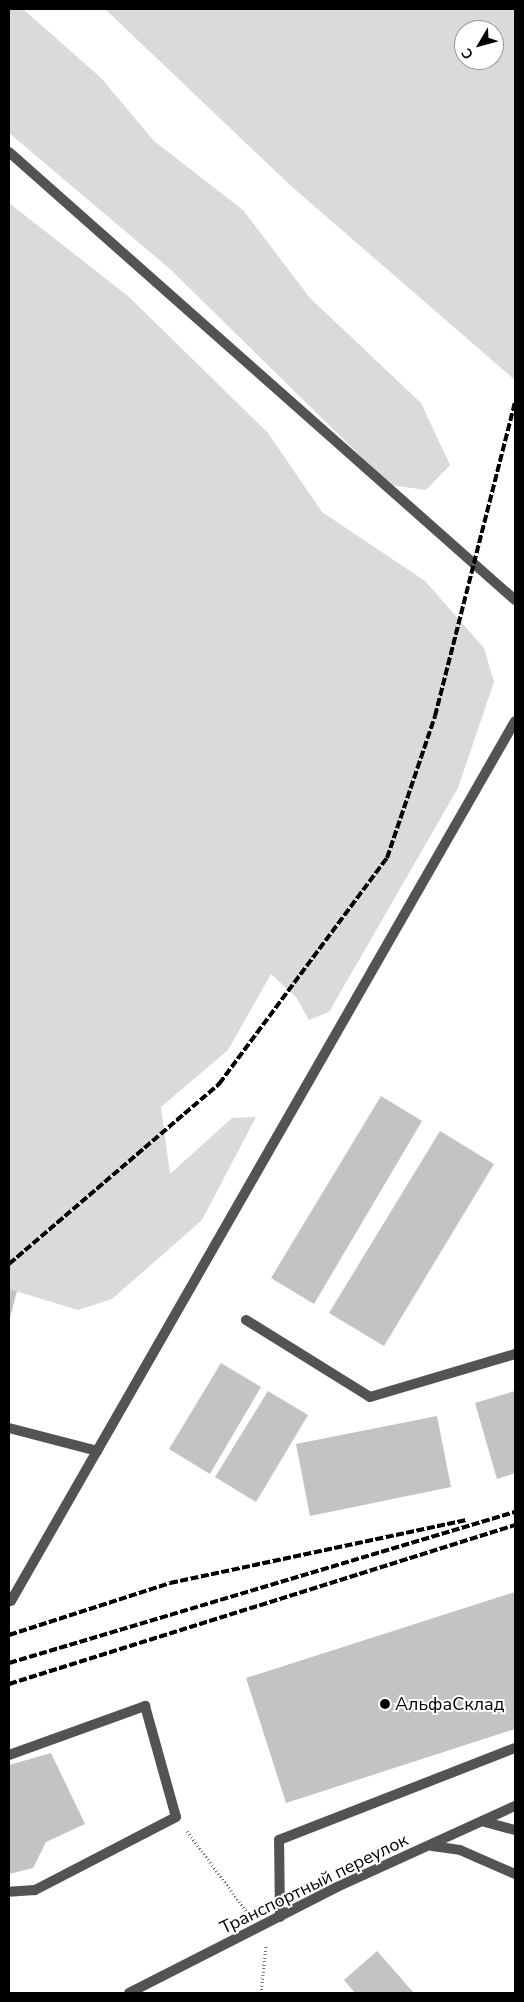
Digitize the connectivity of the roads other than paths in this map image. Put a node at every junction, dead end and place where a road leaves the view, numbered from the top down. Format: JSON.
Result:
{"nodes":[{"id":1,"x":9,"y":152,"type":"edge"},
{"id":2,"x":515,"y":600,"type":"edge"},
{"id":3,"x":515,"y":721,"type":"edge"},
{"id":4,"x":246,"y":1320,"type":"dead end"},
{"id":5,"x":515,"y":1354,"type":"edge"},
{"id":6,"x":9,"y":1428,"type":"edge"},
{"id":7,"x":96,"y":1451,"type":"junction"},
{"id":8,"x":11,"y":1601,"type":"dead end"},
{"id":9,"x":515,"y":1748,"type":"edge"},
{"id":10,"x":9,"y":1755,"type":"edge"},
{"id":11,"x":515,"y":1806,"type":"edge"},
{"id":12,"x":485,"y":1822,"type":"junction"},
{"id":13,"x":515,"y":1830,"type":"edge"},
{"id":14,"x":431,"y":1846,"type":"junction"},
{"id":15,"x":515,"y":1874,"type":"edge"},
{"id":16,"x":9,"y":1892,"type":"edge"},
{"id":17,"x":280,"y":1917,"type":"junction"},
{"id":18,"x":129,"y":1993,"type":"edge"}],
"edges":[{"from":1,"to":2,"type":"street"},
{"from":3,"to":7,"type":"street"},
{"from":4,"to":5,"type":"street"},
{"from":6,"to":7,"type":"street"},
{"from":7,"to":8,"type":"street"},
{"from":9,"to":17,"type":"street"},
{"from":10,"to":16,"type":"street"},
{"from":11,"to":12,"type":"street","name":"Транспортный переулок"},
{"from":12,"to":13,"type":"street"},
{"from":12,"to":14,"type":"street","name":"Транспортный переулок"},
{"from":14,"to":15,"type":"street"},
{"from":14,"to":17,"type":"street","name":"Транспортный переулок"},
{"from":17,"to":18,"type":"street","name":"Транспортный переулок"}]}
